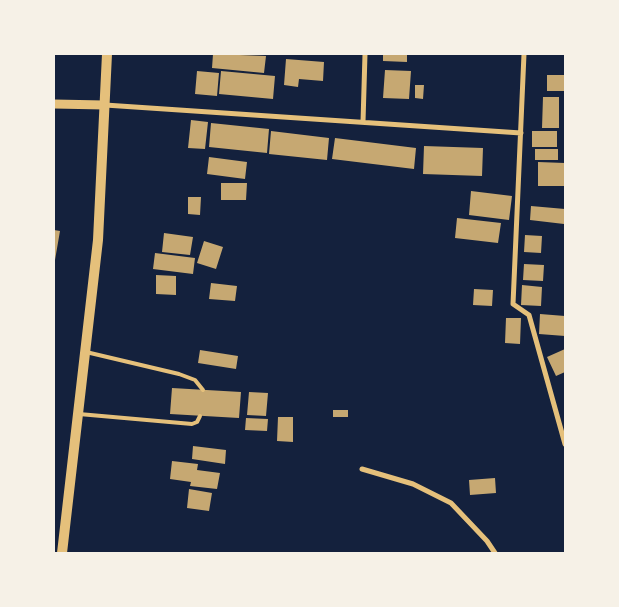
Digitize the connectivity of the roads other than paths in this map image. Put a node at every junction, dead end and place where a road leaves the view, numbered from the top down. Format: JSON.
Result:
{"nodes":[{"id":1,"x":107,"y":54,"type":"edge"},
{"id":2,"x":365,"y":54,"type":"edge"},
{"id":3,"x":524,"y":54,"type":"edge"},
{"id":4,"x":54,"y":104,"type":"edge"},
{"id":5,"x":104,"y":105,"type":"junction"},
{"id":6,"x":363,"y":122,"type":"junction"},
{"id":7,"x":521,"y":133,"type":"junction"},
{"id":8,"x":85,"y":352,"type":"junction"},
{"id":9,"x":203,"y":390,"type":"dead end"},
{"id":10,"x":79,"y":414,"type":"junction"},
{"id":11,"x":200,"y":416,"type":"dead end"},
{"id":12,"x":565,"y":444,"type":"edge"},
{"id":13,"x":362,"y":470,"type":"dead end"},
{"id":14,"x":62,"y":553,"type":"edge"},
{"id":15,"x":495,"y":553,"type":"edge"}],
"edges":[{"from":1,"to":5,"type":"main road"},
{"from":2,"to":6,"type":"street"},
{"from":3,"to":7,"type":"street"},
{"from":4,"to":5,"type":"street"},
{"from":5,"to":6,"type":"street"},
{"from":5,"to":8,"type":"main road"},
{"from":6,"to":7,"type":"street"},
{"from":7,"to":12,"type":"street"},
{"from":8,"to":9,"type":"lane"},
{"from":8,"to":10,"type":"main road"},
{"from":10,"to":11,"type":"lane"},
{"from":10,"to":14,"type":"main road"},
{"from":13,"to":15,"type":"street"}]}
